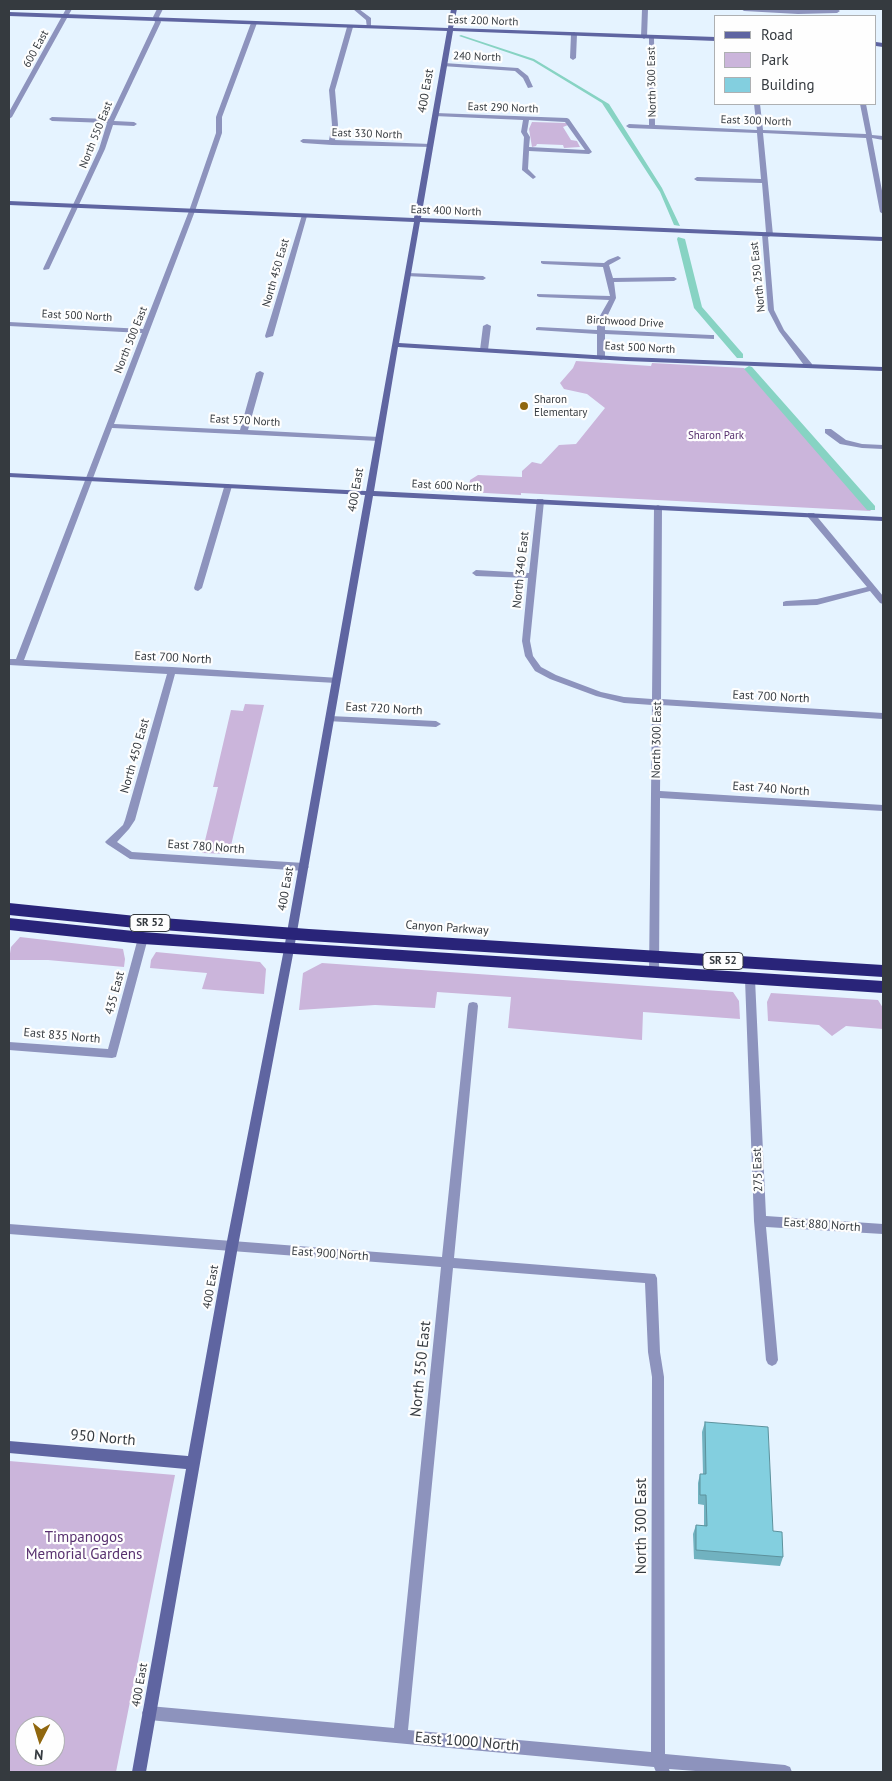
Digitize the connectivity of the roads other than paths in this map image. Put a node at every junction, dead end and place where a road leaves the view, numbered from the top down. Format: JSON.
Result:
{"nodes":[{"id":1,"x":69,"y":9,"type":"edge"},
{"id":2,"x":160,"y":9,"type":"edge"},
{"id":3,"x":356,"y":9,"type":"edge"},
{"id":4,"x":454,"y":9,"type":"edge"},
{"id":5,"x":645,"y":9,"type":"edge"},
{"id":6,"x":746,"y":9,"type":"edge"},
{"id":7,"x":762,"y":10,"type":"edge"},
{"id":8,"x":838,"y":12,"type":"edge"},
{"id":9,"x":9,"y":14,"type":"edge"},
{"id":10,"x":65,"y":17,"type":"junction"},
{"id":11,"x":157,"y":20,"type":"junction"},
{"id":12,"x":254,"y":23,"type":"junction"},
{"id":13,"x":350,"y":27,"type":"junction"},
{"id":14,"x":369,"y":27,"type":"junction"},
{"id":15,"x":450,"y":30,"type":"junction"},
{"id":16,"x":574,"y":34,"type":"junction"},
{"id":17,"x":644,"y":36,"type":"junction"},
{"id":18,"x":651,"y":37,"type":"junction"},
{"id":19,"x":714,"y":39,"type":"edge"},
{"id":20,"x":573,"y":58,"type":"dead end"},
{"id":21,"x":444,"y":66,"type":"junction"},
{"id":22,"x":530,"y":87,"type":"dead end"},
{"id":23,"x":757,"y":105,"type":"edge"},
{"id":24,"x":863,"y":105,"type":"edge"},
{"id":25,"x":436,"y":115,"type":"junction"},
{"id":26,"x":9,"y":117,"type":"edge"},
{"id":27,"x":52,"y":118,"type":"dead end"},
{"id":28,"x":526,"y":118,"type":"junction"},
{"id":29,"x":111,"y":122,"type":"junction"},
{"id":30,"x":134,"y":124,"type":"dead end"},
{"id":31,"x":629,"y":126,"type":"dead end"},
{"id":32,"x":652,"y":127,"type":"junction"},
{"id":33,"x":760,"y":132,"type":"junction"},
{"id":34,"x":869,"y":136,"type":"junction"},
{"id":35,"x":883,"y":138,"type":"edge"},
{"id":36,"x":303,"y":141,"type":"dead end"},
{"id":37,"x":332,"y":143,"type":"junction"},
{"id":38,"x":430,"y":146,"type":"junction"},
{"id":39,"x":526,"y":149,"type":"junction"},
{"id":40,"x":533,"y":177,"type":"dead end"},
{"id":41,"x":697,"y":179,"type":"dead end"},
{"id":42,"x":765,"y":181,"type":"junction"},
{"id":43,"x":881,"y":187,"type":"edge"},
{"id":44,"x":9,"y":203,"type":"edge"},
{"id":45,"x":76,"y":206,"type":"junction"},
{"id":46,"x":192,"y":211,"type":"junction"},
{"id":47,"x":883,"y":212,"type":"edge"},
{"id":48,"x":304,"y":216,"type":"junction"},
{"id":49,"x":418,"y":220,"type":"junction"},
{"id":50,"x":767,"y":234,"type":"junction"},
{"id":51,"x":883,"y":239,"type":"edge"},
{"id":52,"x":618,"y":258,"type":"dead end"},
{"id":53,"x":543,"y":262,"type":"dead end"},
{"id":54,"x":606,"y":265,"type":"junction"},
{"id":55,"x":46,"y":269,"type":"dead end"},
{"id":56,"x":408,"y":276,"type":"junction"},
{"id":57,"x":483,"y":278,"type":"dead end"},
{"id":58,"x":674,"y":279,"type":"dead end"},
{"id":59,"x":610,"y":280,"type":"junction"},
{"id":60,"x":539,"y":295,"type":"dead end"},
{"id":61,"x":613,"y":298,"type":"junction"},
{"id":62,"x":9,"y":324,"type":"edge"},
{"id":63,"x":488,"y":326,"type":"dead end"},
{"id":64,"x":538,"y":329,"type":"dead end"},
{"id":65,"x":145,"y":331,"type":"junction"},
{"id":66,"x":600,"y":332,"type":"junction"},
{"id":67,"x":269,"y":336,"type":"dead end"},
{"id":68,"x":711,"y":337,"type":"dead end"},
{"id":69,"x":395,"y":345,"type":"junction"},
{"id":70,"x":484,"y":350,"type":"junction"},
{"id":71,"x":601,"y":358,"type":"junction"},
{"id":72,"x":808,"y":366,"type":"junction"},
{"id":73,"x":883,"y":369,"type":"edge"},
{"id":74,"x":260,"y":373,"type":"dead end"},
{"id":75,"x":110,"y":426,"type":"junction"},
{"id":76,"x":828,"y":431,"type":"dead end"},
{"id":77,"x":243,"y":432,"type":"junction"},
{"id":78,"x":379,"y":439,"type":"junction"},
{"id":79,"x":883,"y":447,"type":"edge"},
{"id":80,"x":9,"y":476,"type":"edge"},
{"id":81,"x":90,"y":479,"type":"junction"},
{"id":82,"x":228,"y":486,"type":"junction"},
{"id":83,"x":369,"y":493,"type":"junction"},
{"id":84,"x":540,"y":502,"type":"junction"},
{"id":85,"x":658,"y":507,"type":"junction"},
{"id":86,"x":811,"y":515,"type":"junction"},
{"id":87,"x":883,"y":519,"type":"edge"},
{"id":88,"x":476,"y":573,"type":"dead end"},
{"id":89,"x":533,"y":576,"type":"junction"},
{"id":90,"x":198,"y":588,"type":"dead end"},
{"id":91,"x":872,"y":588,"type":"junction"},
{"id":92,"x":883,"y":601,"type":"edge"},
{"id":93,"x":786,"y":604,"type":"dead end"},
{"id":94,"x":526,"y":641,"type":"joint"},
{"id":95,"x":9,"y":662,"type":"edge"},
{"id":96,"x":19,"y":662,"type":"junction"},
{"id":97,"x":172,"y":670,"type":"junction"},
{"id":98,"x":336,"y":680,"type":"junction"},
{"id":99,"x":657,"y":702,"type":"junction"},
{"id":100,"x":883,"y":716,"type":"edge"},
{"id":101,"x":330,"y":719,"type":"junction"},
{"id":102,"x":436,"y":724,"type":"dead end"},
{"id":103,"x":656,"y":794,"type":"junction"},
{"id":104,"x":883,"y":808,"type":"edge"},
{"id":105,"x":110,"y":842,"type":"joint"},
{"id":106,"x":304,"y":867,"type":"junction"},
{"id":107,"x":9,"y":909,"type":"edge"},
{"id":108,"x":9,"y":924,"type":"edge"},
{"id":109,"x":143,"y":938,"type":"junction"},
{"id":110,"x":290,"y":941,"type":"junction"},
{"id":111,"x":654,"y":957,"type":"junction"},
{"id":112,"x":883,"y":971,"type":"edge"},
{"id":113,"x":654,"y":973,"type":"junction"},
{"id":114,"x":750,"y":979,"type":"junction"},
{"id":115,"x":883,"y":987,"type":"edge"},
{"id":116,"x":473,"y":1006,"type":"dead end"},
{"id":117,"x":9,"y":1046,"type":"edge"},
{"id":118,"x":112,"y":1054,"type":"joint"},
{"id":119,"x":760,"y":1221,"type":"junction"},
{"id":120,"x":9,"y":1229,"type":"edge"},
{"id":121,"x":883,"y":1229,"type":"edge"},
{"id":122,"x":232,"y":1246,"type":"junction"},
{"id":123,"x":448,"y":1262,"type":"junction"},
{"id":124,"x":651,"y":1278,"type":"joint"},
{"id":125,"x":772,"y":1360,"type":"dead end"},
{"id":126,"x":9,"y":1447,"type":"edge"},
{"id":127,"x":194,"y":1463,"type":"junction"},
{"id":128,"x":149,"y":1714,"type":"junction"},
{"id":129,"x":400,"y":1736,"type":"junction"},
{"id":130,"x":660,"y":1766,"type":"edge"},
{"id":131,"x":139,"y":1772,"type":"edge"},
{"id":132,"x":785,"y":1772,"type":"edge"}],
"edges":[{"from":1,"to":10,"type":"street","name":"600 East"},
{"from":2,"to":11,"type":"street","name":"North 550 East"},
{"from":3,"to":14,"type":"street"},
{"from":4,"to":15,"type":"street","name":"400 East"},
{"from":5,"to":17,"type":"street","name":"North 300 East"},
{"from":6,"to":7,"type":"street"},
{"from":7,"to":8,"type":"street"},
{"from":9,"to":10,"type":"street","name":"East 200 North"},
{"from":10,"to":11,"type":"street","name":"East 200 North"},
{"from":10,"to":26,"type":"street","name":"600 East"},
{"from":11,"to":12,"type":"street","name":"East 200 North"},
{"from":11,"to":29,"type":"street","name":"North 550 East"},
{"from":12,"to":13,"type":"street","name":"East 200 North"},
{"from":12,"to":46,"type":"street","name":"North 500 East"},
{"from":13,"to":14,"type":"street","name":"East 200 North"},
{"from":13,"to":37,"type":"street"},
{"from":14,"to":15,"type":"street","name":"East 200 North"},
{"from":15,"to":16,"type":"street","name":"East 200 North"},
{"from":15,"to":21,"type":"street","name":"400 East"},
{"from":16,"to":17,"type":"street","name":"East 200 North"},
{"from":16,"to":20,"type":"street"},
{"from":17,"to":18,"type":"street","name":"East 200 North"},
{"from":18,"to":19,"type":"street","name":"East 200 North"},
{"from":18,"to":32,"type":"street","name":"North 300 East"},
{"from":21,"to":22,"type":"street","name":"240 North"},
{"from":21,"to":25,"type":"street","name":"400 East"},
{"from":23,"to":33,"type":"street","name":"North 250 East"},
{"from":24,"to":34,"type":"street"},
{"from":25,"to":28,"type":"street","name":"East 290 North"},
{"from":25,"to":38,"type":"street","name":"400 East"},
{"from":27,"to":29,"type":"street"},
{"from":28,"to":39,"type":"street"},
{"from":28,"to":39,"type":"street","name":"East 290 North"},
{"from":29,"to":30,"type":"street"},
{"from":29,"to":45,"type":"street","name":"North 550 East"},
{"from":31,"to":32,"type":"street","name":"East 300 North"},
{"from":32,"to":33,"type":"street","name":"East 300 North"},
{"from":33,"to":34,"type":"street","name":"East 300 North"},
{"from":33,"to":42,"type":"street","name":"North 250 East"},
{"from":34,"to":35,"type":"street","name":"East 300 North"},
{"from":34,"to":43,"type":"street"},
{"from":36,"to":37,"type":"street","name":"East 330 North"},
{"from":37,"to":38,"type":"street","name":"East 330 North"},
{"from":38,"to":49,"type":"street","name":"400 East"},
{"from":39,"to":40,"type":"street"},
{"from":41,"to":42,"type":"street"},
{"from":42,"to":50,"type":"street","name":"North 250 East"},
{"from":43,"to":47,"type":"street"},
{"from":44,"to":45,"type":"street","name":"East 400 North"},
{"from":45,"to":46,"type":"street","name":"East 400 North"},
{"from":45,"to":55,"type":"street","name":"North 550 East"},
{"from":46,"to":48,"type":"street","name":"East 400 North"},
{"from":46,"to":65,"type":"street","name":"North 500 East"},
{"from":48,"to":49,"type":"street","name":"East 400 North"},
{"from":48,"to":67,"type":"street","name":"North 450 East"},
{"from":49,"to":50,"type":"street","name":"East 400 North"},
{"from":49,"to":56,"type":"street","name":"400 East"},
{"from":50,"to":51,"type":"street","name":"East 400 North"},
{"from":50,"to":72,"type":"street","name":"North 250 East"},
{"from":52,"to":54,"type":"street"},
{"from":53,"to":54,"type":"street"},
{"from":54,"to":59,"type":"street"},
{"from":56,"to":57,"type":"street"},
{"from":56,"to":69,"type":"street","name":"400 East"},
{"from":58,"to":59,"type":"street"},
{"from":59,"to":61,"type":"street"},
{"from":60,"to":61,"type":"street"},
{"from":61,"to":66,"type":"street"},
{"from":62,"to":65,"type":"street","name":"East 500 North"},
{"from":63,"to":70,"type":"street"},
{"from":64,"to":66,"type":"street","name":"Birchwood Drive"},
{"from":65,"to":75,"type":"street","name":"North 500 East"},
{"from":66,"to":68,"type":"street","name":"Birchwood Drive"},
{"from":66,"to":71,"type":"street"},
{"from":69,"to":70,"type":"street","name":"East 500 North"},
{"from":69,"to":78,"type":"street","name":"400 East"},
{"from":70,"to":71,"type":"street","name":"East 500 North"},
{"from":71,"to":72,"type":"street","name":"East 500 North"},
{"from":72,"to":73,"type":"street","name":"East 500 North"},
{"from":74,"to":77,"type":"street"},
{"from":75,"to":77,"type":"street","name":"East 570 North"},
{"from":75,"to":81,"type":"street","name":"North 500 East"},
{"from":76,"to":79,"type":"street"},
{"from":77,"to":78,"type":"street","name":"East 570 North"},
{"from":78,"to":83,"type":"street","name":"400 East"},
{"from":80,"to":81,"type":"street","name":"East 600 North"},
{"from":81,"to":82,"type":"street","name":"East 600 North"},
{"from":81,"to":96,"type":"street","name":"North 500 East"},
{"from":82,"to":83,"type":"street","name":"East 600 North"},
{"from":82,"to":90,"type":"street"},
{"from":83,"to":84,"type":"street","name":"East 600 North"},
{"from":83,"to":98,"type":"street","name":"400 East"},
{"from":84,"to":85,"type":"street","name":"East 600 North"},
{"from":84,"to":89,"type":"street","name":"North 340 East"},
{"from":85,"to":86,"type":"street","name":"East 600 North"},
{"from":85,"to":99,"type":"street","name":"North 300 East"},
{"from":86,"to":87,"type":"street","name":"East 600 North"},
{"from":86,"to":91,"type":"street"},
{"from":88,"to":89,"type":"street"},
{"from":89,"to":94,"type":"street","name":"North 340 East"},
{"from":91,"to":92,"type":"street"},
{"from":91,"to":93,"type":"street"},
{"from":94,"to":99,"type":"street","name":"East 700 North"},
{"from":95,"to":96,"type":"street","name":"East 700 North"},
{"from":96,"to":97,"type":"street","name":"East 700 North"},
{"from":97,"to":98,"type":"street","name":"East 700 North"},
{"from":97,"to":105,"type":"street","name":"North 450 East"},
{"from":98,"to":101,"type":"street","name":"400 East"},
{"from":99,"to":100,"type":"street","name":"East 700 North"},
{"from":99,"to":103,"type":"street","name":"North 300 East"},
{"from":101,"to":102,"type":"street","name":"East 720 North"},
{"from":101,"to":106,"type":"street","name":"400 East"},
{"from":103,"to":104,"type":"street","name":"East 740 North"},
{"from":103,"to":111,"type":"street","name":"North 300 East"},
{"from":105,"to":106,"type":"street","name":"East 780 North"},
{"from":106,"to":110,"type":"street","name":"400 East"},
{"from":107,"to":110,"type":"highway","name":"Canyon Parkway","number":"SR 52"},
{"from":108,"to":109,"type":"highway","name":"Canyon Parkway","number":"SR 52"},
{"from":109,"to":110,"type":"highway","name":"Canyon Parkway","number":"SR 52"},
{"from":109,"to":118,"type":"street","name":"435 East"},
{"from":110,"to":111,"type":"highway","name":"Canyon Parkway","number":"SR 52"},
{"from":110,"to":113,"type":"highway","name":"Canyon Parkway","number":"SR 52"},
{"from":110,"to":122,"type":"street","name":"400 East"},
{"from":111,"to":112,"type":"highway","name":"Canyon Parkway","number":"SR 52"},
{"from":111,"to":113,"type":"street","name":"North 300 East"},
{"from":113,"to":114,"type":"highway","name":"Canyon Parkway","number":"SR 52"},
{"from":114,"to":115,"type":"highway","name":"Canyon Parkway","number":"SR 52"},
{"from":114,"to":119,"type":"street","name":"275 East"},
{"from":116,"to":123,"type":"street","name":"North 350 East"},
{"from":117,"to":118,"type":"street","name":"East 835 North"},
{"from":119,"to":121,"type":"street","name":"East 880 North"},
{"from":119,"to":125,"type":"street","name":"275 East"},
{"from":120,"to":122,"type":"street","name":"East 900 North"},
{"from":122,"to":123,"type":"street","name":"East 900 North"},
{"from":122,"to":127,"type":"street","name":"400 East"},
{"from":123,"to":124,"type":"street","name":"East 900 North"},
{"from":123,"to":129,"type":"street","name":"North 350 East"},
{"from":124,"to":130,"type":"street","name":"North 300 East"},
{"from":126,"to":127,"type":"street","name":"950 North"},
{"from":127,"to":128,"type":"street","name":"400 East"},
{"from":128,"to":129,"type":"street","name":"East 1000 North"},
{"from":128,"to":131,"type":"street","name":"400 East"},
{"from":129,"to":130,"type":"street","name":"East 1000 North"},
{"from":130,"to":132,"type":"street","name":"East 1000 North"}]}
